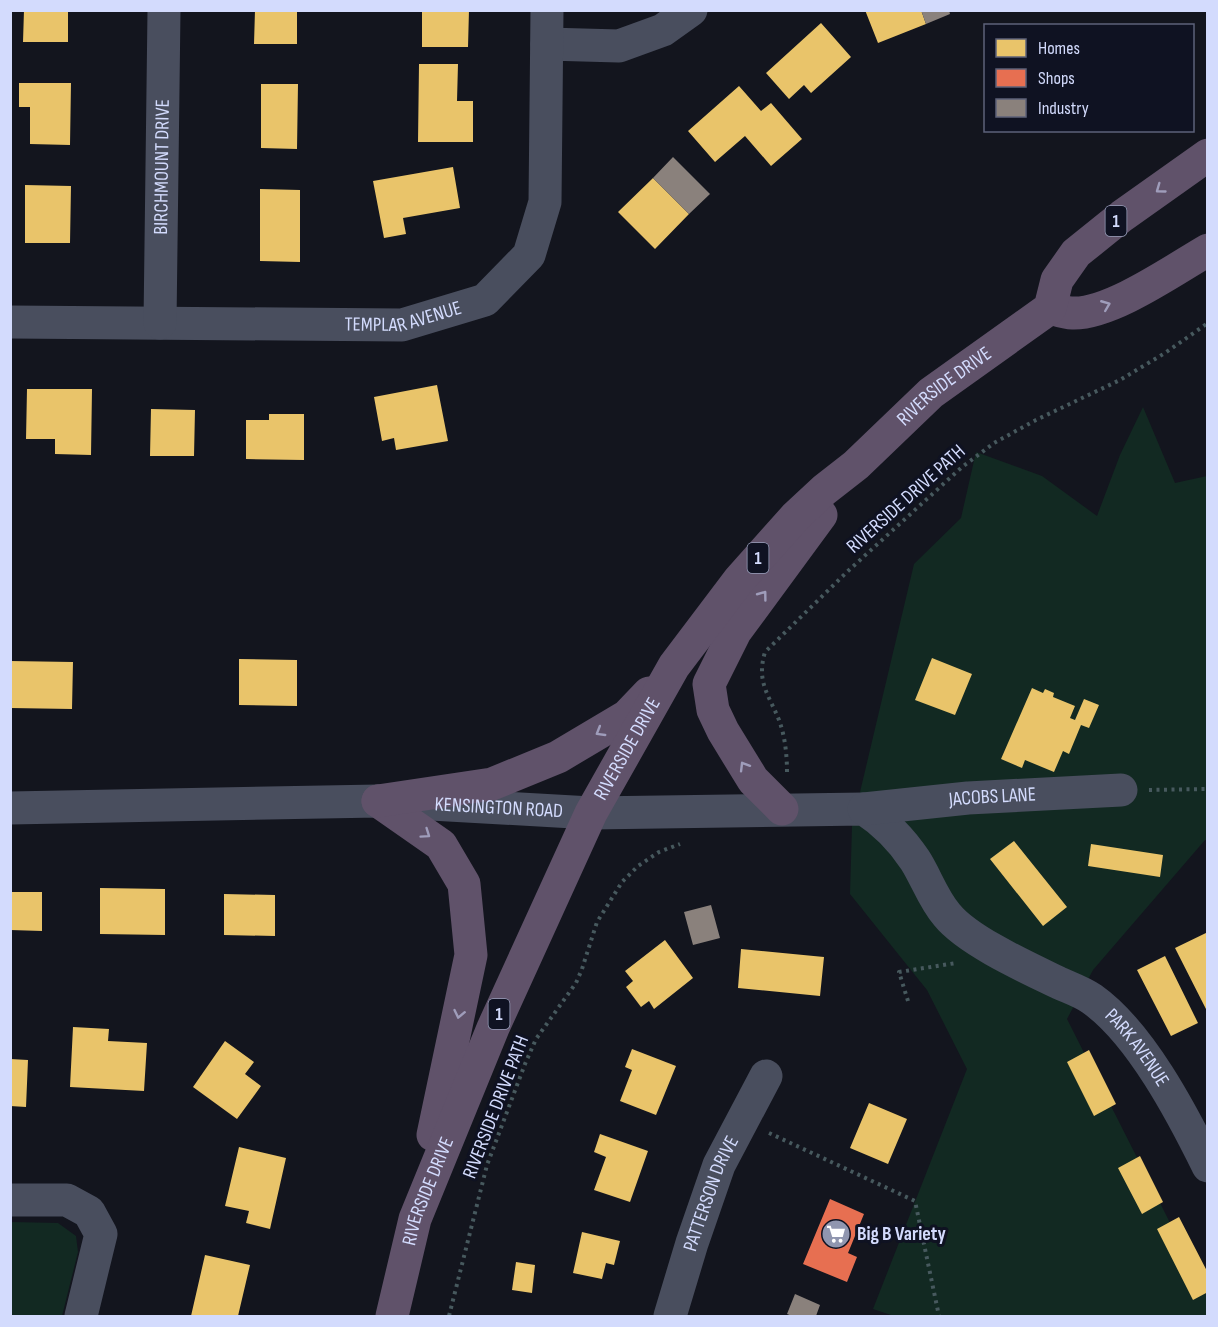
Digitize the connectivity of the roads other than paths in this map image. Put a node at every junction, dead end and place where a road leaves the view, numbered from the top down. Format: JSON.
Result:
{"nodes":[{"id":1,"x":164,"y":10,"type":"edge"},
{"id":2,"x":547,"y":10,"type":"edge"},
{"id":3,"x":691,"y":10,"type":"edge"},
{"id":4,"x":547,"y":44,"type":"junction"},
{"id":5,"x":1208,"y":155,"type":"edge"},
{"id":6,"x":1208,"y":250,"type":"edge"},
{"id":7,"x":1050,"y":308,"type":"junction"},
{"id":8,"x":10,"y":322,"type":"edge"},
{"id":9,"x":160,"y":323,"type":"junction"},
{"id":10,"x":856,"y":465,"type":"junction"},
{"id":11,"x":674,"y":666,"type":"junction"},
{"id":12,"x":1121,"y":790,"type":"road end"},
{"id":13,"x":785,"y":794,"type":"junction"},
{"id":14,"x":378,"y":801,"type":"junction"},
{"id":15,"x":10,"y":808,"type":"edge"},
{"id":16,"x":864,"y":809,"type":"junction"},
{"id":17,"x":591,"y":813,"type":"junction"},
{"id":18,"x":766,"y":1076,"type":"dead end"},
{"id":19,"x":1197,"y":1115,"type":"edge"},
{"id":20,"x":1208,"y":1166,"type":"edge"},
{"id":21,"x":10,"y":1200,"type":"edge"},
{"id":22,"x":415,"y":1219,"type":"junction"},
{"id":23,"x":81,"y":1317,"type":"edge"},
{"id":24,"x":392,"y":1317,"type":"edge"},
{"id":25,"x":670,"y":1317,"type":"edge"}],
"edges":[{"from":1,"to":9,"type":"street","name":"BIRCHMOUNT DRIVE"},
{"from":2,"to":4,"type":"street","name":"TEMPLAR AVENUE"},
{"from":3,"to":4,"type":"street"},
{"from":4,"to":9,"type":"street","name":"TEMPLAR AVENUE"},
{"from":5,"to":7,"type":"highway","number":"1","one_way":true},
{"from":7,"to":6,"type":"highway","one_way":true},
{"from":7,"to":10,"type":"highway","name":"RIVERSIDE DRIVE","number":"1"},
{"from":8,"to":9,"type":"street","name":"TEMPLAR AVENUE"},
{"from":10,"to":11,"type":"highway","name":"RIVERSIDE DRIVE","number":"1"},
{"from":13,"to":10,"type":"highway","one_way":true},
{"from":11,"to":14,"type":"highway","one_way":true},
{"from":11,"to":17,"type":"highway","name":"RIVERSIDE DRIVE","number":"1"},
{"from":12,"to":16,"type":"street","name":"JACOBS LANE"},
{"from":13,"to":16,"type":"street","name":"KENSINGTON ROAD"},
{"from":13,"to":17,"type":"street","name":"KENSINGTON ROAD"},
{"from":14,"to":15,"type":"street","name":"KENSINGTON ROAD"},
{"from":14,"to":17,"type":"street","name":"KENSINGTON ROAD"},
{"from":14,"to":22,"type":"highway","one_way":true},
{"from":16,"to":19,"type":"street","name":"PARK AVENUE"},
{"from":17,"to":22,"type":"highway","name":"RIVERSIDE DRIVE","number":"1"},
{"from":18,"to":25,"type":"street","name":"PATTERSON DRIVE"},
{"from":19,"to":20,"type":"street","name":"PARK AVENUE"},
{"from":21,"to":23,"type":"street"},
{"from":22,"to":24,"type":"highway","name":"RIVERSIDE DRIVE","number":"1"}]}
